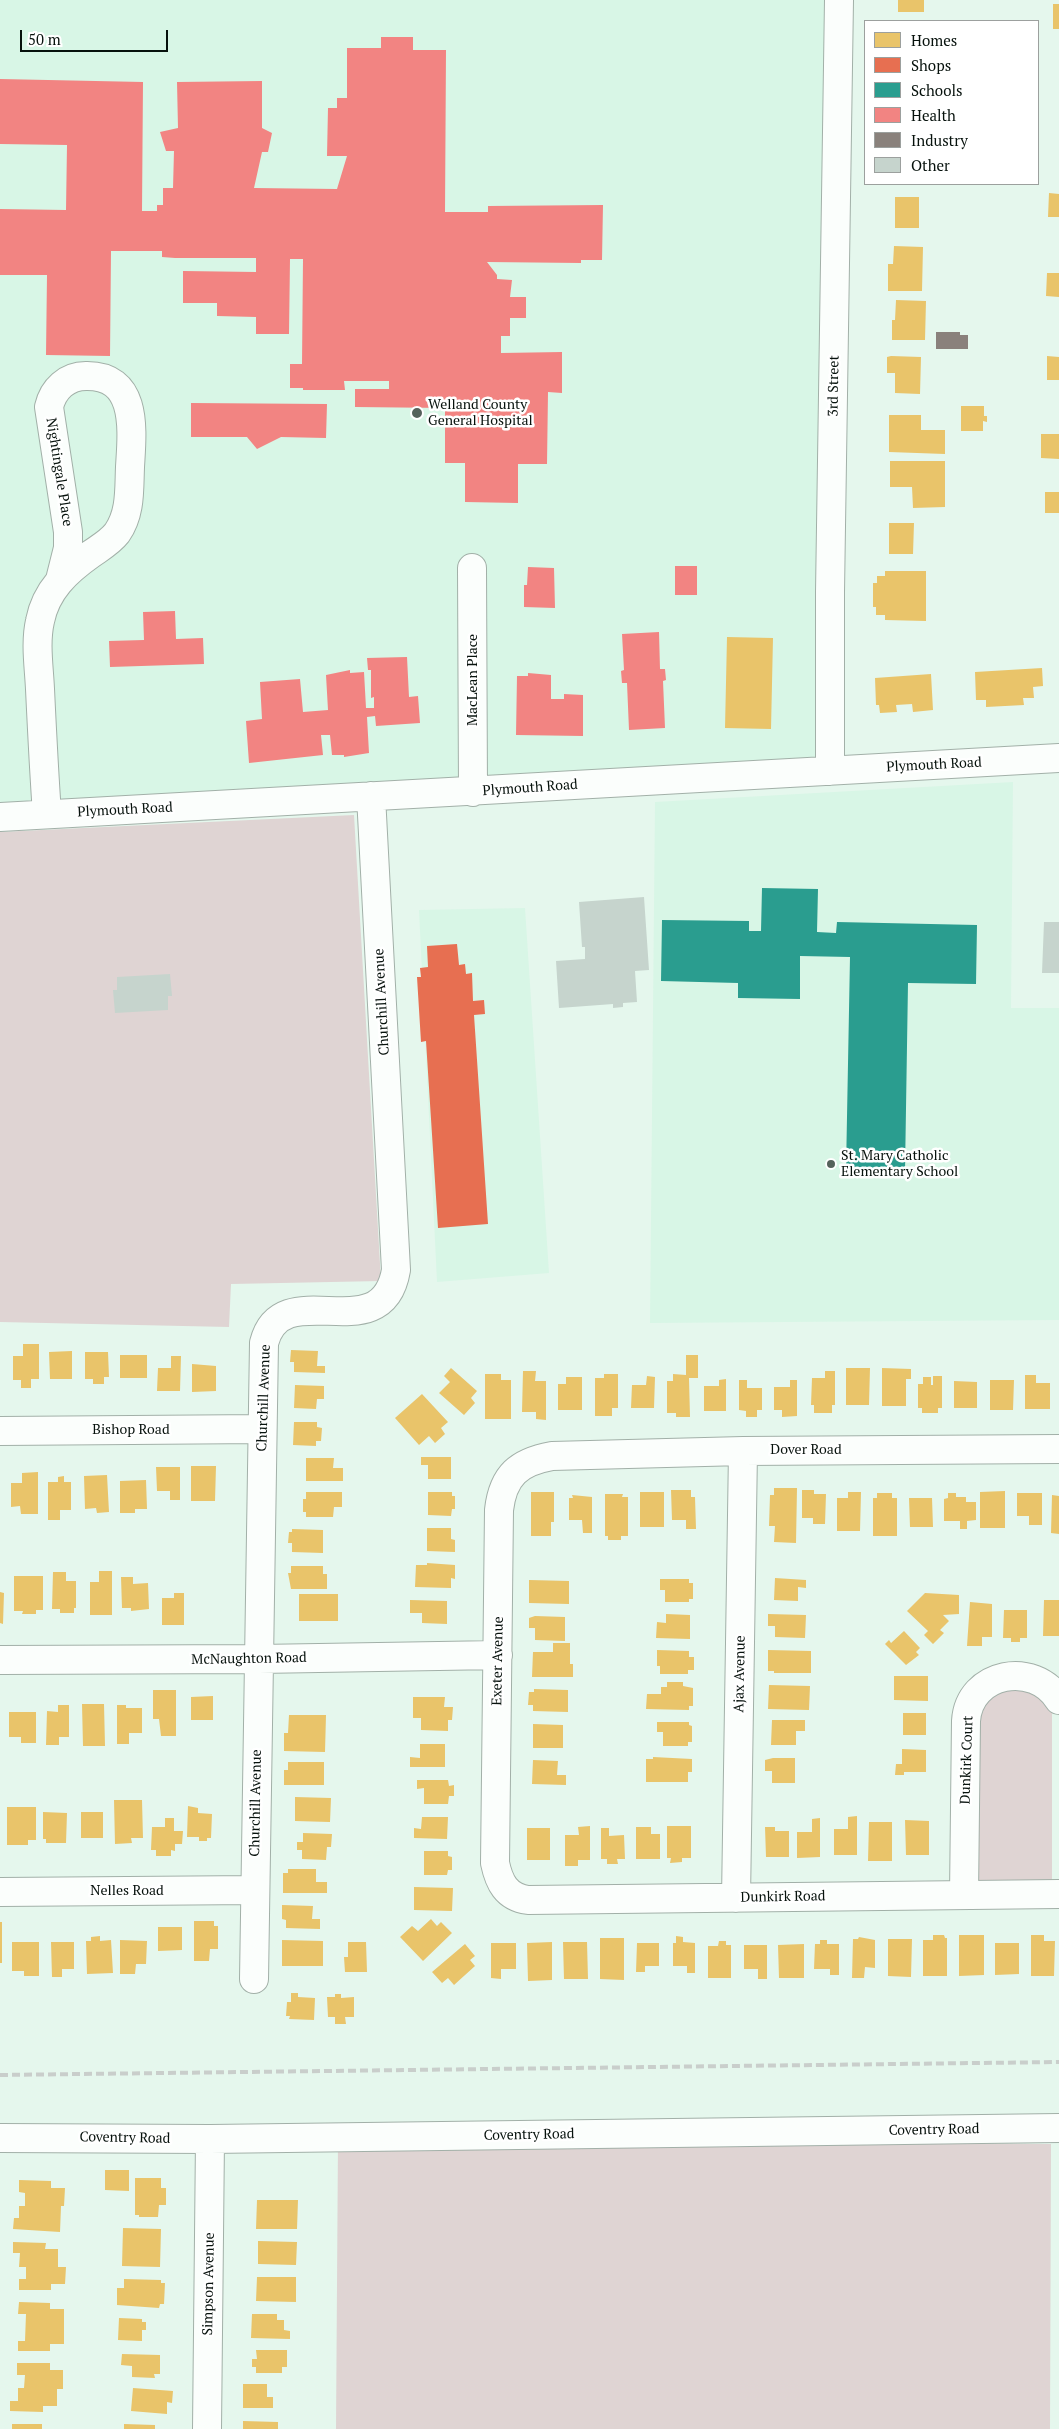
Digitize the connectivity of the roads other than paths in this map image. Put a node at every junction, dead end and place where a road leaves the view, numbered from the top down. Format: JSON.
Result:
{"nodes":[{"id":1,"x":839,"y":0,"type":"edge"},
{"id":2,"x":472,"y":568,"type":"dead end"},
{"id":3,"x":60,"y":580,"type":"junction"},
{"id":4,"x":1059,"y":758,"type":"edge"},
{"id":5,"x":830,"y":771,"type":"junction"},
{"id":6,"x":473,"y":792,"type":"junction"},
{"id":7,"x":371,"y":796,"type":"junction"},
{"id":8,"x":47,"y":814,"type":"junction"},
{"id":9,"x":0,"y":817,"type":"edge"},
{"id":10,"x":262,"y":1429,"type":"junction"},
{"id":11,"x":0,"y":1431,"type":"edge"},
{"id":12,"x":1059,"y":1449,"type":"edge"},
{"id":13,"x":743,"y":1451,"type":"junction"},
{"id":14,"x":552,"y":1456,"type":"joint"},
{"id":15,"x":498,"y":1654,"type":"junction"},
{"id":16,"x":259,"y":1659,"type":"junction"},
{"id":17,"x":0,"y":1660,"type":"edge"},
{"id":18,"x":1059,"y":1700,"type":"edge"},
{"id":19,"x":255,"y":1890,"type":"junction"},
{"id":20,"x":0,"y":1892,"type":"edge"},
{"id":21,"x":508,"y":1892,"type":"joint"},
{"id":22,"x":1059,"y":1894,"type":"edge"},
{"id":23,"x":964,"y":1895,"type":"junction"},
{"id":24,"x":736,"y":1898,"type":"junction"},
{"id":25,"x":254,"y":1979,"type":"dead end"},
{"id":26,"x":1059,"y":2128,"type":"edge"},
{"id":27,"x":0,"y":2138,"type":"edge"},
{"id":28,"x":210,"y":2139,"type":"junction"},
{"id":29,"x":207,"y":2429,"type":"edge"}],
"edges":[{"from":1,"to":5,"type":"street","name":"3rd Street"},
{"from":2,"to":6,"type":"street","name":"MacLean Place"},
{"from":3,"to":3,"type":"street","name":"Nightingale Place"},
{"from":3,"to":8,"type":"street","name":"Nightingale Place"},
{"from":4,"to":5,"type":"street","name":"Plymouth Road"},
{"from":5,"to":6,"type":"street","name":"Plymouth Road"},
{"from":6,"to":7,"type":"street","name":"Plymouth Road"},
{"from":7,"to":8,"type":"street","name":"Plymouth Road"},
{"from":7,"to":10,"type":"street","name":"Churchill Avenue"},
{"from":8,"to":9,"type":"street","name":"Plymouth Road"},
{"from":10,"to":11,"type":"street","name":"Bishop Road"},
{"from":10,"to":16,"type":"street","name":"Churchill Avenue"},
{"from":12,"to":13,"type":"street","name":"Dover Road"},
{"from":13,"to":14,"type":"street","name":"Dover Road"},
{"from":13,"to":24,"type":"street","name":"Ajax Avenue"},
{"from":14,"to":15,"type":"street","name":"Exeter Avenue"},
{"from":15,"to":16,"type":"street","name":"McNaughton Road"},
{"from":15,"to":21,"type":"street","name":"Exeter Avenue"},
{"from":16,"to":17,"type":"street","name":"McNaughton Road"},
{"from":16,"to":19,"type":"street","name":"Churchill Avenue"},
{"from":18,"to":23,"type":"street","name":"Dunkirk Court"},
{"from":19,"to":20,"type":"street","name":"Nelles Road"},
{"from":19,"to":25,"type":"street","name":"Churchill Avenue"},
{"from":21,"to":24,"type":"street","name":"Dunkirk Road"},
{"from":22,"to":23,"type":"street","name":"Dunkirk Road"},
{"from":23,"to":24,"type":"street","name":"Dunkirk Road"},
{"from":26,"to":28,"type":"street","name":"Coventry Road"},
{"from":27,"to":28,"type":"street","name":"Coventry Road"},
{"from":28,"to":29,"type":"street","name":"Simpson Avenue"}]}
